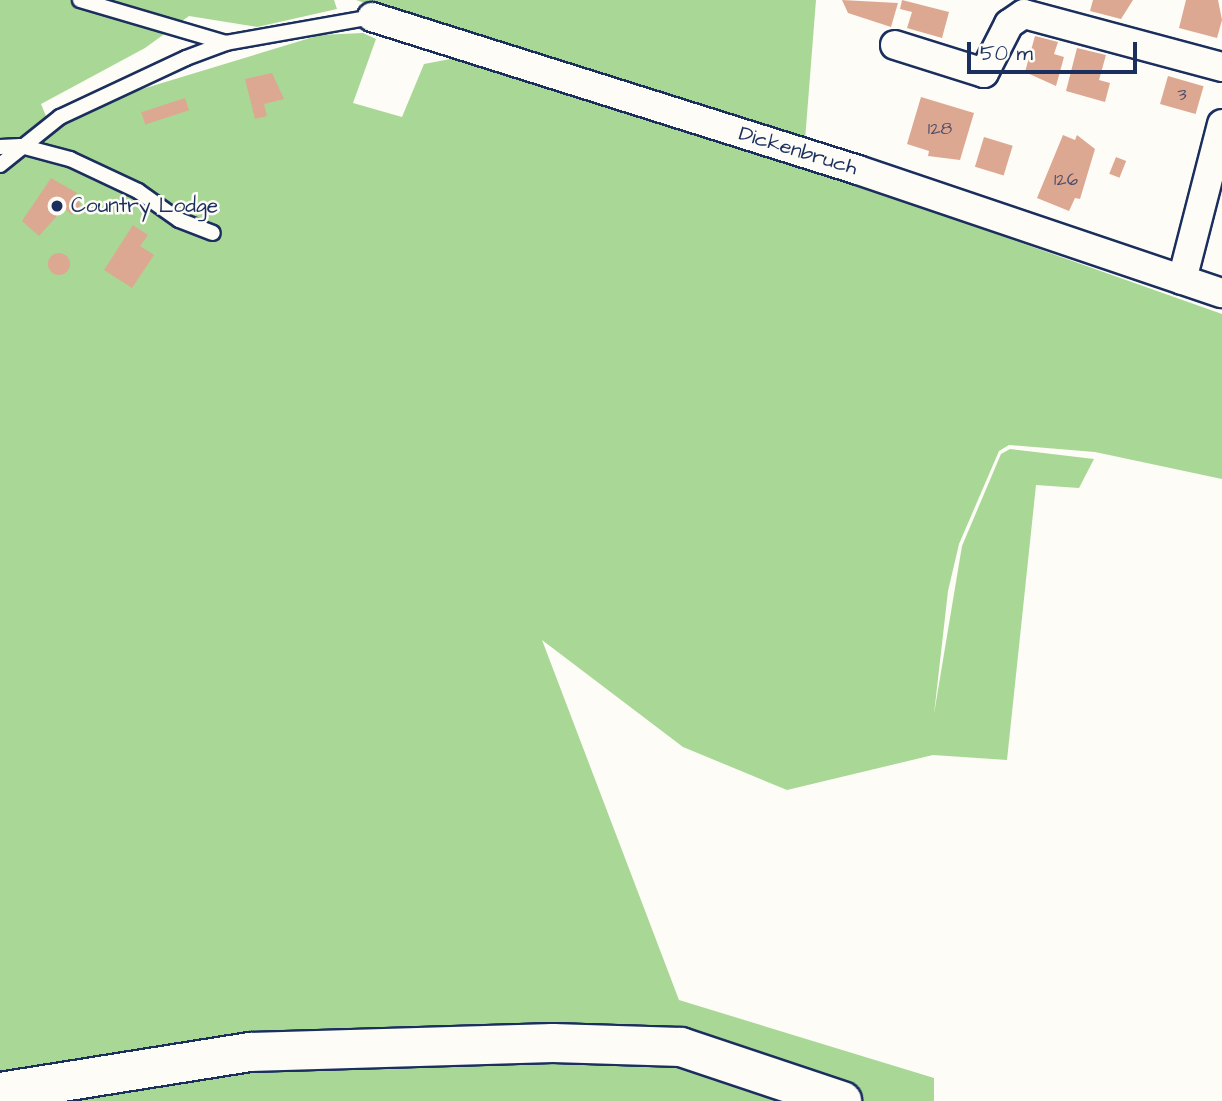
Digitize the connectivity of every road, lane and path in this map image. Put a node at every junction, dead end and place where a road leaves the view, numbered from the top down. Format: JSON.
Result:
{"nodes":[{"id":1,"x":80,"y":0,"type":"edge"},
{"id":2,"x":372,"y":17,"type":"joint"},
{"id":3,"x":226,"y":43,"type":"junction"},
{"id":4,"x":895,"y":45,"type":"dead end"},
{"id":5,"x":1222,"y":67,"type":"edge"},
{"id":6,"x":1222,"y":124,"type":"edge"},
{"id":7,"x":21,"y":146,"type":"junction"},
{"id":8,"x":0,"y":147,"type":"edge"},
{"id":9,"x":0,"y":165,"type":"edge"},
{"id":10,"x":213,"y":233,"type":"dead end"},
{"id":11,"x":1182,"y":279,"type":"junction"},
{"id":12,"x":1222,"y":293,"type":"edge"},
{"id":13,"x":0,"y":1092,"type":"edge"},
{"id":14,"x":842,"y":1101,"type":"edge"}],
"edges":[{"from":1,"to":3,"type":"lane"},
{"from":2,"to":3,"type":"lane"},
{"from":2,"to":11,"type":"street","name":"Dickenbruch"},
{"from":3,"to":7,"type":"lane"},
{"from":4,"to":5,"type":"street"},
{"from":6,"to":11,"type":"street"},
{"from":7,"to":8,"type":"lane"},
{"from":7,"to":9,"type":"lane"},
{"from":7,"to":10,"type":"lane"},
{"from":11,"to":12,"type":"street","name":"Dickenbruch"},
{"from":13,"to":14,"type":"main road"}]}
